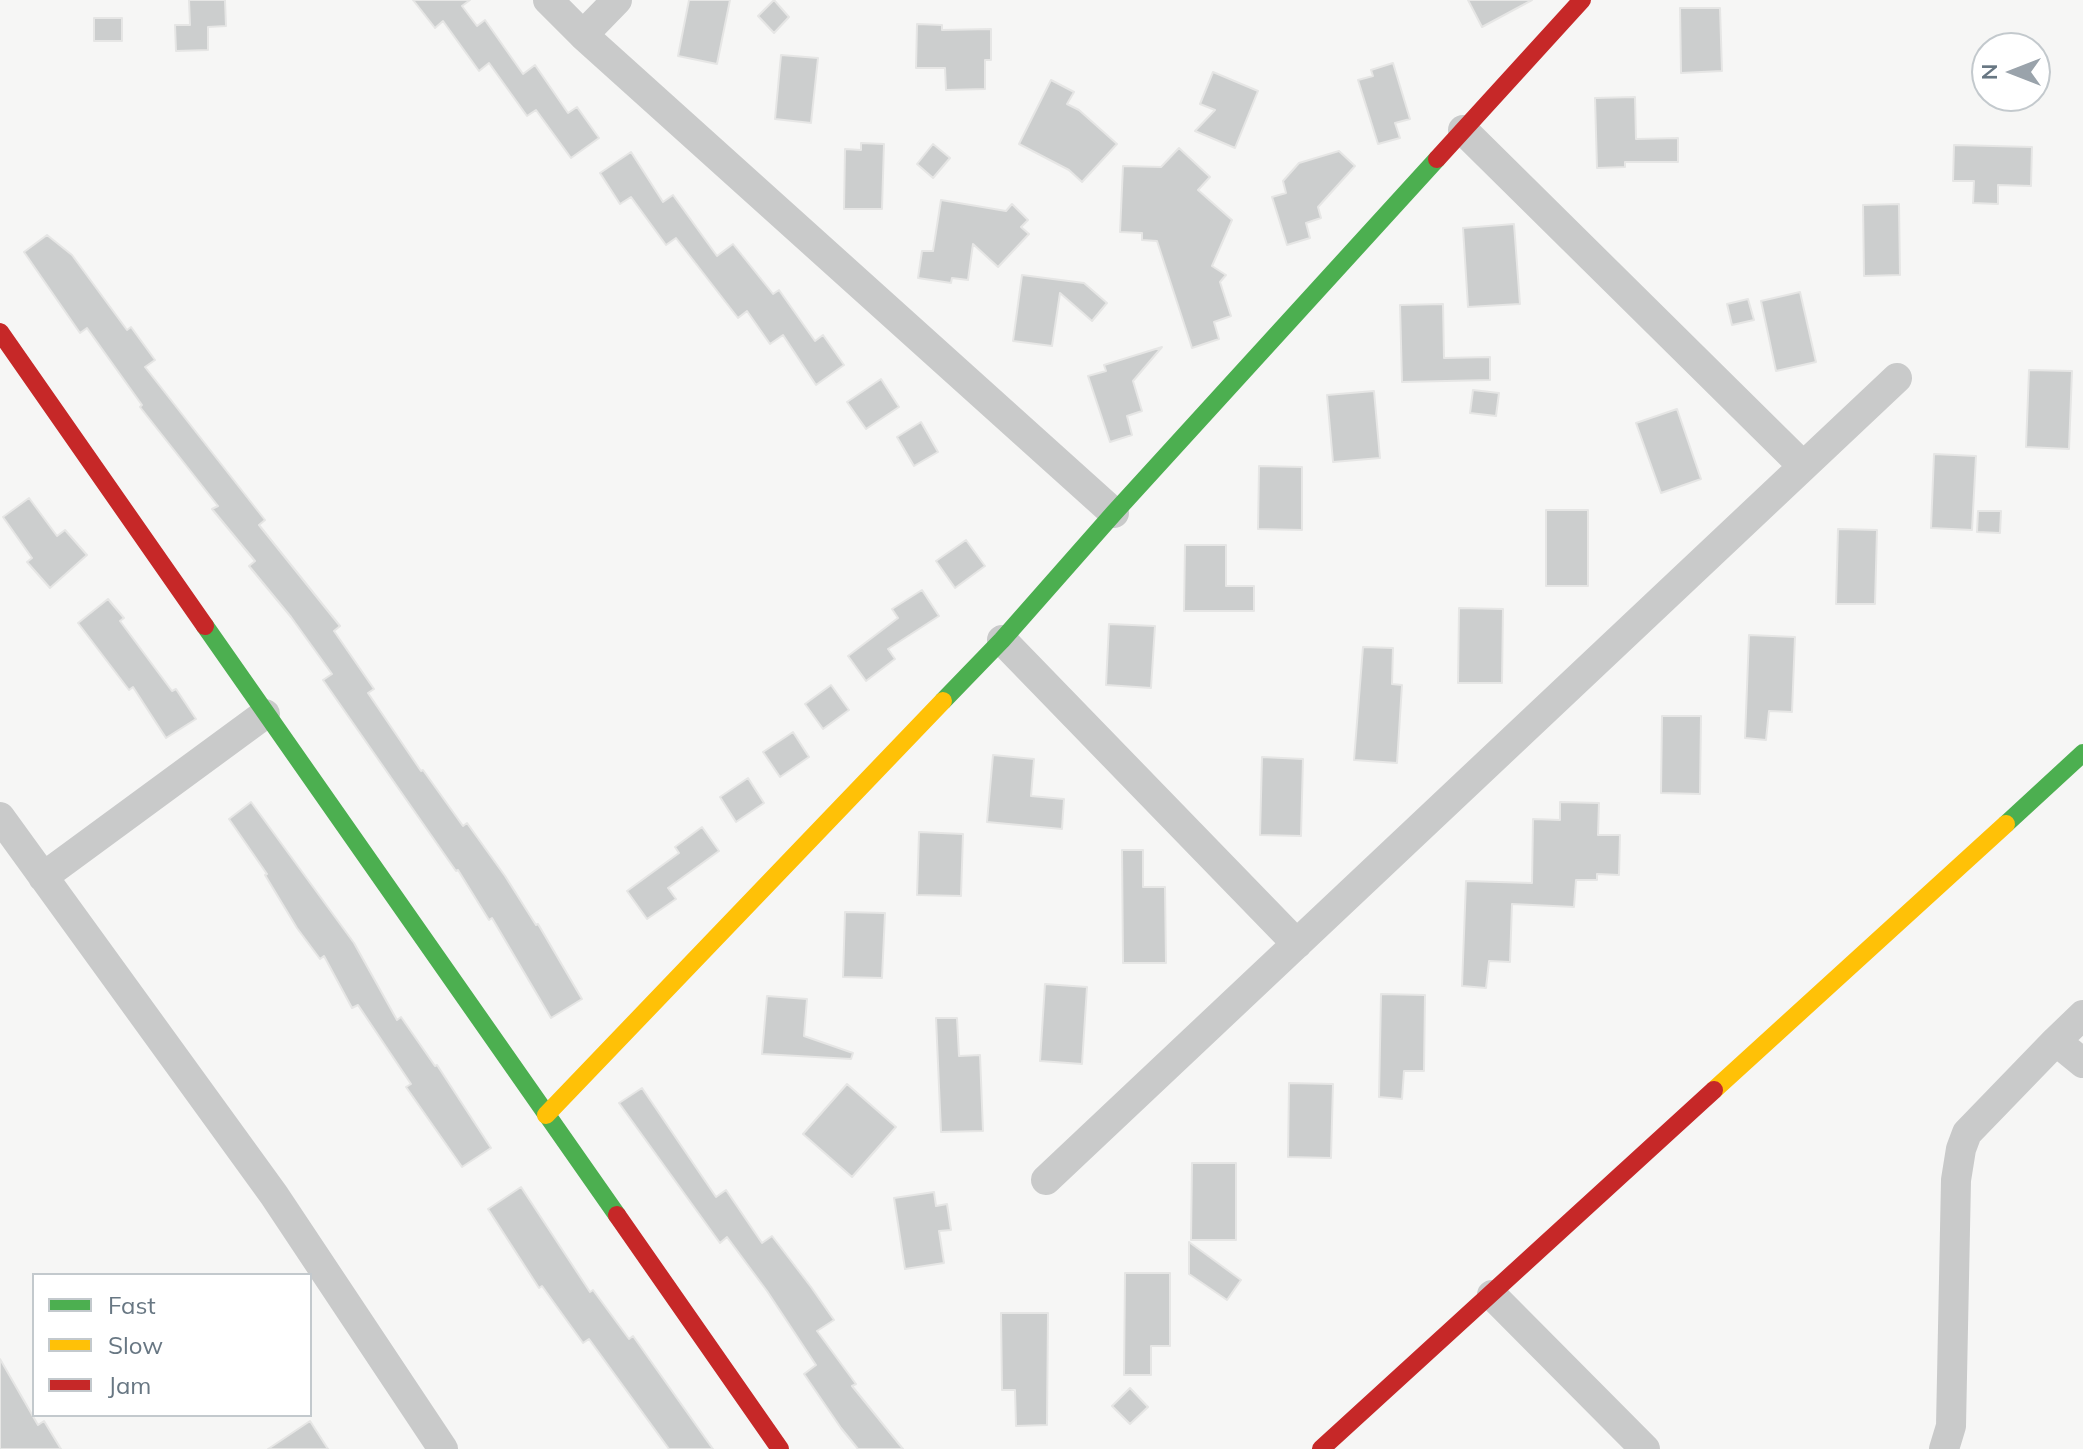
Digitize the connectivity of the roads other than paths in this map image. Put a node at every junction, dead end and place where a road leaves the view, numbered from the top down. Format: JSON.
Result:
{"nodes":[{"id":1,"x":548,"y":0,"type":"edge"},
{"id":2,"x":617,"y":0,"type":"edge"},
{"id":3,"x":1582,"y":0,"type":"edge"},
{"id":4,"x":583,"y":35,"type":"junction"},
{"id":5,"x":1463,"y":130,"type":"junction"},
{"id":6,"x":0,"y":332,"type":"edge"},
{"id":7,"x":1897,"y":378,"type":"dead end"},
{"id":8,"x":1803,"y":466,"type":"junction"},
{"id":9,"x":1114,"y":513,"type":"junction"},
{"id":10,"x":1002,"y":640,"type":"junction"},
{"id":11,"x":265,"y":714,"type":"junction"},
{"id":12,"x":2083,"y":753,"type":"edge"},
{"id":13,"x":0,"y":817,"type":"edge"},
{"id":14,"x":43,"y":877,"type":"junction"},
{"id":15,"x":1297,"y":944,"type":"junction"},
{"id":16,"x":2083,"y":1015,"type":"edge"},
{"id":17,"x":2056,"y":1041,"type":"junction"},
{"id":18,"x":2083,"y":1063,"type":"edge"},
{"id":19,"x":546,"y":1115,"type":"junction"},
{"id":20,"x":1046,"y":1180,"type":"dead end"},
{"id":21,"x":1492,"y":1295,"type":"junction"},
{"id":22,"x":443,"y":1449,"type":"edge"},
{"id":23,"x":780,"y":1449,"type":"edge"},
{"id":24,"x":1321,"y":1449,"type":"edge"},
{"id":25,"x":1645,"y":1449,"type":"edge"},
{"id":26,"x":1944,"y":1449,"type":"edge"}],
"edges":[{"from":1,"to":4,"type":"street"},
{"from":2,"to":4,"type":"street"},
{"from":3,"to":5,"type":"street"},
{"from":4,"to":9,"type":"street"},
{"from":5,"to":8,"type":"street"},
{"from":5,"to":9,"type":"street"},
{"from":6,"to":11,"type":"street"},
{"from":7,"to":8,"type":"street"},
{"from":8,"to":15,"type":"street"},
{"from":9,"to":10,"type":"street"},
{"from":10,"to":15,"type":"street"},
{"from":10,"to":19,"type":"street"},
{"from":11,"to":14,"type":"street"},
{"from":11,"to":19,"type":"street"},
{"from":12,"to":21,"type":"street"},
{"from":13,"to":14,"type":"street"},
{"from":14,"to":22,"type":"street"},
{"from":15,"to":20,"type":"street"},
{"from":16,"to":17,"type":"street"},
{"from":17,"to":18,"type":"street"},
{"from":17,"to":26,"type":"street"},
{"from":19,"to":23,"type":"street"},
{"from":21,"to":24,"type":"street"},
{"from":21,"to":25,"type":"street"}]}
